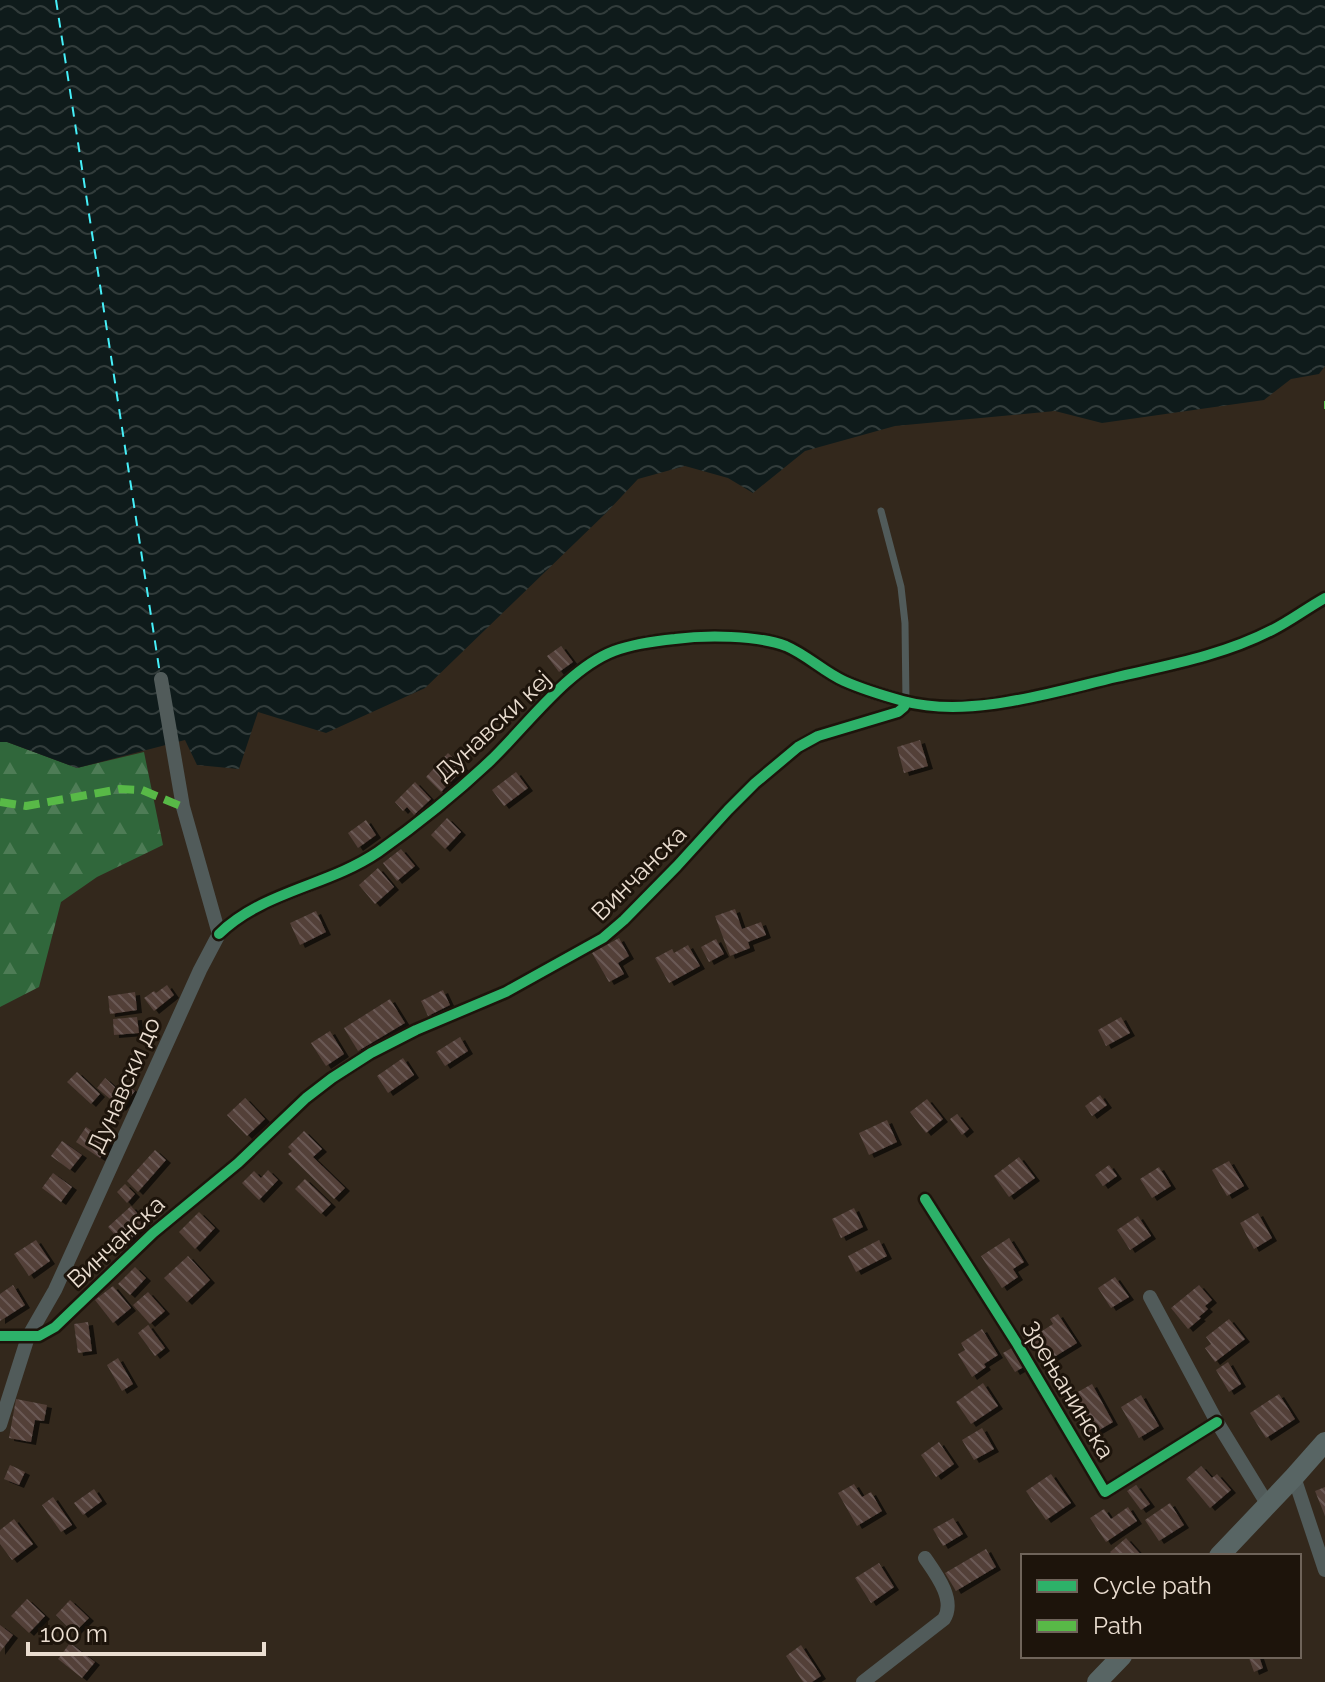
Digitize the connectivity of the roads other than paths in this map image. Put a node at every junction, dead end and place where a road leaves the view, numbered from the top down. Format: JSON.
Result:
{"nodes":[{"id":1,"x":881,"y":511,"type":"dead end"},
{"id":2,"x":1325,"y":598,"type":"edge"},
{"id":3,"x":161,"y":679,"type":"dead end"},
{"id":4,"x":906,"y":702,"type":"junction"},
{"id":5,"x":219,"y":934,"type":"junction"},
{"id":6,"x":925,"y":1199,"type":"dead end"},
{"id":7,"x":1150,"y":1297,"type":"dead end"},
{"id":8,"x":0,"y":1336,"type":"edge"},
{"id":9,"x":28,"y":1337,"type":"junction"},
{"id":10,"x":1217,"y":1422,"type":"junction"},
{"id":11,"x":0,"y":1425,"type":"edge"},
{"id":12,"x":1325,"y":1442,"type":"edge"},
{"id":13,"x":1294,"y":1477,"type":"junction"},
{"id":14,"x":1268,"y":1505,"type":"junction"},
{"id":15,"x":1221,"y":1554,"type":"edge"},
{"id":16,"x":925,"y":1558,"type":"dead end"},
{"id":17,"x":1325,"y":1570,"type":"edge"},
{"id":18,"x":1120,"y":1658,"type":"edge"},
{"id":19,"x":863,"y":1682,"type":"edge"},
{"id":20,"x":1097,"y":1682,"type":"edge"}],
"edges":[{"from":1,"to":4,"type":"lane"},
{"from":2,"to":4,"type":"street"},
{"from":3,"to":5,"type":"street"},
{"from":4,"to":5,"type":"street","name":"Дунавски кеј"},
{"from":4,"to":9,"type":"street","name":"Винчанска"},
{"from":5,"to":9,"type":"street","name":"Дунавски до"},
{"from":6,"to":10,"type":"street","name":"Зрењанинска"},
{"from":7,"to":10,"type":"street"},
{"from":8,"to":9,"type":"street","name":"Винчанска"},
{"from":9,"to":11,"type":"street","name":"Дунавски до"},
{"from":10,"to":14,"type":"street"},
{"from":12,"to":13,"type":"street"},
{"from":13,"to":14,"type":"street"},
{"from":13,"to":17,"type":"street"},
{"from":14,"to":15,"type":"street"},
{"from":16,"to":19,"type":"street"},
{"from":18,"to":20,"type":"street"}]}
